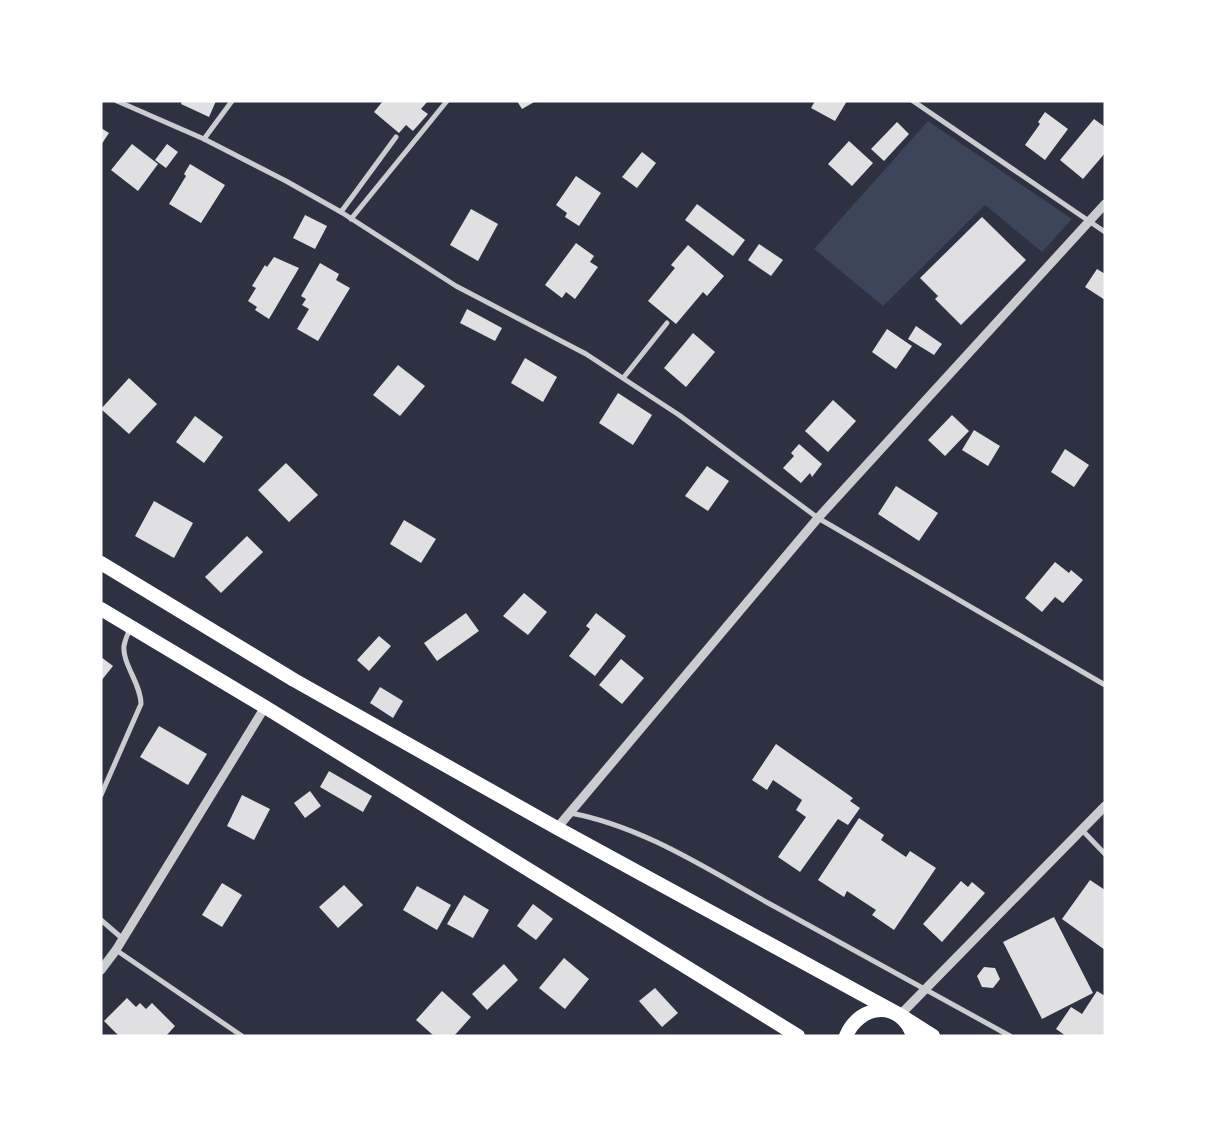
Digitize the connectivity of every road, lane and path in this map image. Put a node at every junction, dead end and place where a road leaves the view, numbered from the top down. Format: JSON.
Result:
{"nodes":[{"id":1,"x":117,"y":101,"type":"edge"},
{"id":2,"x":232,"y":101,"type":"edge"},
{"id":3,"x":447,"y":101,"type":"edge"},
{"id":4,"x":913,"y":101,"type":"edge"},
{"id":5,"x":396,"y":137,"type":"dead end"},
{"id":6,"x":204,"y":139,"type":"junction"},
{"id":7,"x":1105,"y":204,"type":"edge"},
{"id":8,"x":341,"y":212,"type":"junction"},
{"id":9,"x":351,"y":219,"type":"junction"},
{"id":10,"x":1090,"y":222,"type":"junction"},
{"id":11,"x":1105,"y":232,"type":"edge"},
{"id":12,"x":667,"y":323,"type":"dead end"},
{"id":13,"x":624,"y":377,"type":"junction"},
{"id":14,"x":818,"y":518,"type":"junction"},
{"id":15,"x":101,"y":563,"type":"edge"},
{"id":16,"x":101,"y":609,"type":"edge"},
{"id":17,"x":131,"y":627,"type":"junction"},
{"id":18,"x":1105,"y":685,"type":"edge"},
{"id":19,"x":265,"y":707,"type":"junction"},
{"id":20,"x":101,"y":795,"type":"edge"},
{"id":21,"x":1105,"y":806,"type":"edge"},
{"id":22,"x":569,"y":812,"type":"junction"},
{"id":23,"x":557,"y":828,"type":"junction"},
{"id":24,"x":1082,"y":830,"type":"junction"},
{"id":25,"x":1105,"y":854,"type":"edge"},
{"id":26,"x":101,"y":920,"type":"edge"},
{"id":27,"x":123,"y":939,"type":"junction"},
{"id":28,"x":116,"y":950,"type":"junction"},
{"id":29,"x":101,"y":970,"type":"edge"},
{"id":30,"x":925,"y":990,"type":"junction"},
{"id":31,"x":900,"y":1015,"type":"junction"},
{"id":32,"x":242,"y":1036,"type":"edge"},
{"id":33,"x":798,"y":1036,"type":"edge"},
{"id":34,"x":846,"y":1036,"type":"edge"},
{"id":35,"x":913,"y":1036,"type":"edge"},
{"id":36,"x":933,"y":1036,"type":"edge"},
{"id":37,"x":1010,"y":1036,"type":"edge"}],
"edges":[{"from":1,"to":6,"type":"street"},
{"from":2,"to":6,"type":"street"},
{"from":3,"to":9,"type":"street"},
{"from":4,"to":10,"type":"street"},
{"from":5,"to":8,"type":"street"},
{"from":6,"to":8,"type":"street"},
{"from":7,"to":10,"type":"street"},
{"from":8,"to":9,"type":"street"},
{"from":9,"to":13,"type":"street"},
{"from":10,"to":11,"type":"street"},
{"from":10,"to":14,"type":"street"},
{"from":12,"to":13,"type":"street"},
{"from":13,"to":14,"type":"street"},
{"from":14,"to":18,"type":"street"},
{"from":14,"to":22,"type":"street"},
{"from":15,"to":23,"type":"highway"},
{"from":16,"to":17,"type":"highway"},
{"from":17,"to":19,"type":"highway"},
{"from":17,"to":20,"type":"street"},
{"from":19,"to":27,"type":"street"},
{"from":19,"to":33,"type":"highway"},
{"from":21,"to":24,"type":"street"},
{"from":22,"to":23,"type":"street"},
{"from":22,"to":30,"type":"street"},
{"from":23,"to":31,"type":"highway"},
{"from":24,"to":25,"type":"street"},
{"from":24,"to":30,"type":"street"},
{"from":26,"to":27,"type":"street"},
{"from":27,"to":28,"type":"street"},
{"from":28,"to":29,"type":"street"},
{"from":28,"to":32,"type":"street"},
{"from":30,"to":31,"type":"street"},
{"from":30,"to":37,"type":"street"},
{"from":31,"to":34,"type":"highway"},
{"from":31,"to":35,"type":"highway"},
{"from":31,"to":36,"type":"highway"}]}
